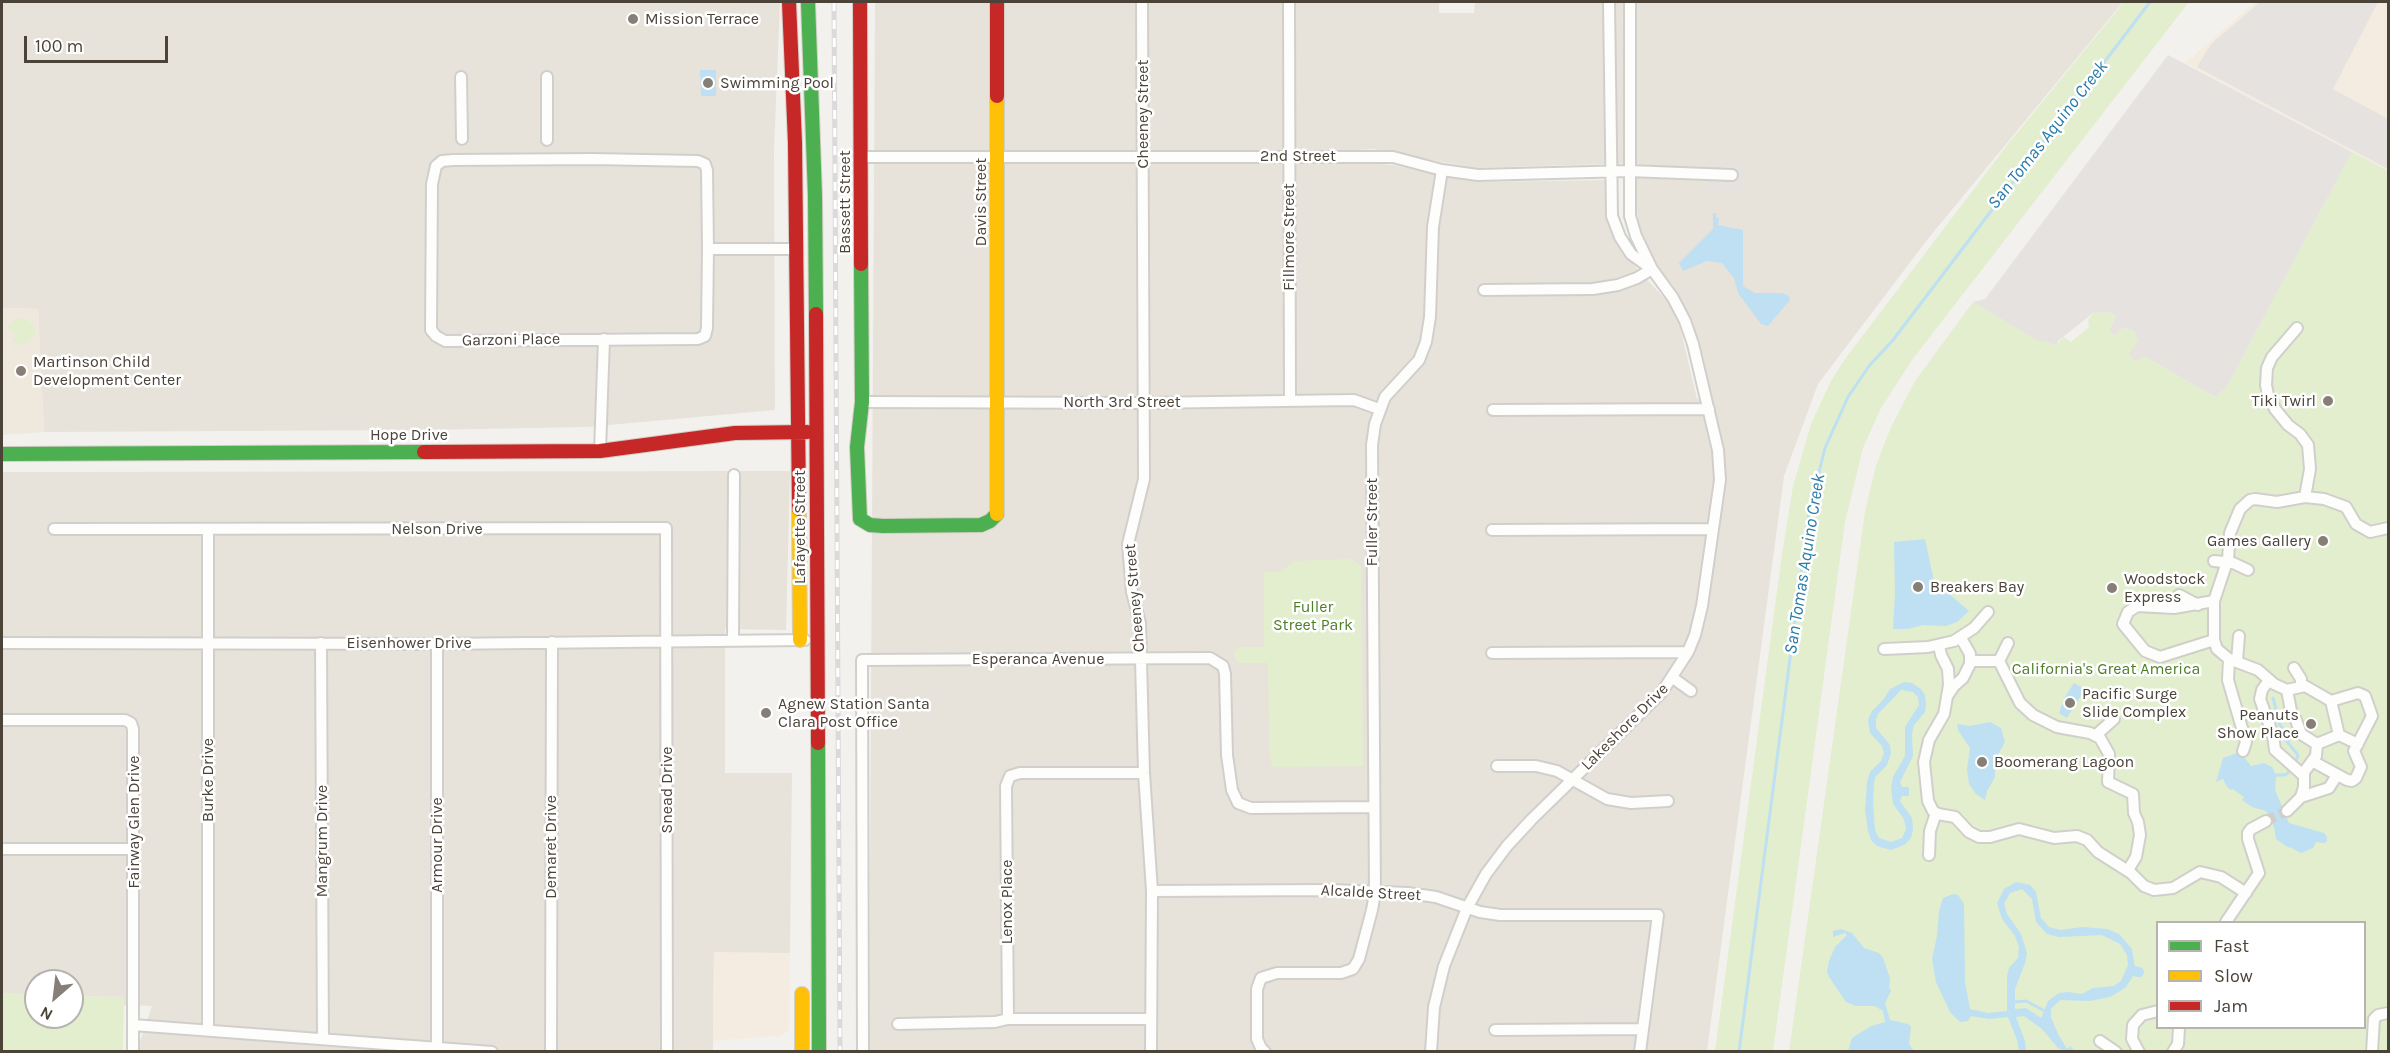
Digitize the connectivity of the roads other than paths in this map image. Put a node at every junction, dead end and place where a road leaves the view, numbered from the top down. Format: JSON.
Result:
{"nodes":[{"id":1,"x":789,"y":2,"type":"edge"},
{"id":2,"x":808,"y":2,"type":"edge"},
{"id":3,"x":860,"y":2,"type":"edge"},
{"id":4,"x":997,"y":2,"type":"edge"},
{"id":5,"x":1142,"y":2,"type":"edge"},
{"id":6,"x":1289,"y":2,"type":"edge"},
{"id":7,"x":1609,"y":2,"type":"edge"},
{"id":8,"x":1630,"y":2,"type":"edge"},
{"id":9,"x":461,"y":77,"type":"dead end"},
{"id":10,"x":547,"y":77,"type":"dead end"},
{"id":11,"x":462,"y":139,"type":"dead end"},
{"id":12,"x":547,"y":140,"type":"dead end"},
{"id":13,"x":1289,"y":156,"type":"junction"},
{"id":14,"x":998,"y":157,"type":"junction"},
{"id":15,"x":1144,"y":157,"type":"junction"},
{"id":16,"x":861,"y":158,"type":"junction"},
{"id":17,"x":1442,"y":170,"type":"junction"},
{"id":18,"x":1610,"y":171,"type":"junction"},
{"id":19,"x":1629,"y":171,"type":"junction"},
{"id":20,"x":1732,"y":175,"type":"dead end"},
{"id":21,"x":708,"y":249,"type":"junction"},
{"id":22,"x":796,"y":249,"type":"junction"},
{"id":23,"x":1652,"y":269,"type":"junction"},
{"id":24,"x":1484,"y":290,"type":"dead end"},
{"id":25,"x":2297,"y":328,"type":"dead end"},
{"id":26,"x":604,"y":339,"type":"junction"},
{"id":27,"x":1290,"y":400,"type":"junction"},
{"id":28,"x":862,"y":402,"type":"junction"},
{"id":29,"x":997,"y":402,"type":"junction"},
{"id":30,"x":1144,"y":403,"type":"junction"},
{"id":31,"x":1379,"y":409,"type":"junction"},
{"id":32,"x":1709,"y":409,"type":"junction"},
{"id":33,"x":1493,"y":410,"type":"dead end"},
{"id":34,"x":799,"y":432,"type":"junction"},
{"id":35,"x":816,"y":432,"type":"junction"},
{"id":36,"x":600,"y":451,"type":"junction"},
{"id":37,"x":2,"y":454,"type":"edge"},
{"id":38,"x":734,"y":475,"type":"dead end"},
{"id":39,"x":2305,"y":497,"type":"junction"},
{"id":40,"x":666,"y":528,"type":"joint"},
{"id":41,"x":2388,"y":528,"type":"edge"},
{"id":42,"x":54,"y":529,"type":"dead end"},
{"id":43,"x":1712,"y":529,"type":"junction"},
{"id":44,"x":208,"y":530,"type":"junction"},
{"id":45,"x":1492,"y":531,"type":"dead end"},
{"id":46,"x":2214,"y":561,"type":"dead end"},
{"id":47,"x":2225,"y":567,"type":"junction"},
{"id":48,"x":2248,"y":570,"type":"dead end"},
{"id":49,"x":2179,"y":595,"type":"dead end"},
{"id":50,"x":2214,"y":599,"type":"junction"},
{"id":51,"x":2198,"y":605,"type":"junction"},
{"id":52,"x":1988,"y":612,"type":"dead end"},
{"id":53,"x":2239,"y":636,"type":"dead end"},
{"id":54,"x":1961,"y":638,"type":"junction"},
{"id":55,"x":733,"y":640,"type":"junction"},
{"id":56,"x":800,"y":640,"type":"junction"},
{"id":57,"x":818,"y":640,"type":"junction"},
{"id":58,"x":2214,"y":640,"type":"junction"},
{"id":59,"x":666,"y":641,"type":"junction"},
{"id":60,"x":208,"y":642,"type":"junction"},
{"id":61,"x":321,"y":642,"type":"junction"},
{"id":62,"x":552,"y":642,"type":"junction"},
{"id":63,"x":2,"y":643,"type":"edge"},
{"id":64,"x":2008,"y":643,"type":"dead end"},
{"id":65,"x":437,"y":644,"type":"junction"},
{"id":66,"x":1940,"y":645,"type":"junction"},
{"id":67,"x":1884,"y":649,"type":"dead end"},
{"id":68,"x":1688,"y":652,"type":"junction"},
{"id":69,"x":1492,"y":653,"type":"dead end"},
{"id":70,"x":1140,"y":659,"type":"junction"},
{"id":71,"x":2233,"y":660,"type":"junction"},
{"id":72,"x":1971,"y":661,"type":"junction"},
{"id":73,"x":1999,"y":661,"type":"junction"},
{"id":74,"x":2295,"y":668,"type":"dead end"},
{"id":75,"x":1672,"y":678,"type":"junction"},
{"id":76,"x":2312,"y":679,"type":"dead end"},
{"id":77,"x":2269,"y":680,"type":"junction"},
{"id":78,"x":2301,"y":686,"type":"junction"},
{"id":79,"x":2287,"y":690,"type":"junction"},
{"id":80,"x":1691,"y":691,"type":"dead end"},
{"id":81,"x":1947,"y":698,"type":"junction"},
{"id":82,"x":2331,"y":701,"type":"junction"},
{"id":83,"x":2115,"y":719,"type":"dead end"},
{"id":84,"x":2,"y":720,"type":"edge"},
{"id":85,"x":2096,"y":735,"type":"junction"},
{"id":86,"x":2339,"y":735,"type":"junction"},
{"id":87,"x":2317,"y":744,"type":"junction"},
{"id":88,"x":2358,"y":744,"type":"junction"},
{"id":89,"x":2243,"y":751,"type":"dead end"},
{"id":90,"x":2312,"y":761,"type":"junction"},
{"id":91,"x":1497,"y":766,"type":"dead end"},
{"id":92,"x":2300,"y":772,"type":"junction"},
{"id":93,"x":1144,"y":773,"type":"junction"},
{"id":94,"x":2337,"y":775,"type":"junction"},
{"id":95,"x":1573,"y":780,"type":"junction"},
{"id":96,"x":2301,"y":797,"type":"junction"},
{"id":97,"x":1668,"y":801,"type":"dead end"},
{"id":98,"x":1374,"y":807,"type":"junction"},
{"id":99,"x":2286,"y":810,"type":"tunnel mouth"},
{"id":100,"x":1936,"y":813,"type":"junction"},
{"id":101,"x":2266,"y":821,"type":"tunnel mouth"},
{"id":102,"x":2,"y":849,"type":"edge"},
{"id":103,"x":134,"y":849,"type":"junction"},
{"id":104,"x":1929,"y":855,"type":"dead end"},
{"id":105,"x":2128,"y":870,"type":"junction"},
{"id":106,"x":1152,"y":891,"type":"junction"},
{"id":107,"x":1375,"y":893,"type":"junction"},
{"id":108,"x":2246,"y":893,"type":"junction"},
{"id":109,"x":1467,"y":908,"type":"junction"},
{"id":110,"x":2227,"y":921,"type":"edge"},
{"id":111,"x":802,"y":994,"type":"dead end"},
{"id":112,"x":2156,"y":1011,"type":"edge"},
{"id":113,"x":2388,"y":1013,"type":"edge"},
{"id":114,"x":1008,"y":1019,"type":"junction"},
{"id":115,"x":1151,"y":1019,"type":"junction"},
{"id":116,"x":898,"y":1024,"type":"dead end"},
{"id":117,"x":133,"y":1025,"type":"junction"},
{"id":118,"x":208,"y":1029,"type":"junction"},
{"id":119,"x":1643,"y":1029,"type":"junction"},
{"id":120,"x":1496,"y":1030,"type":"dead end"},
{"id":121,"x":2179,"y":1032,"type":"edge"},
{"id":122,"x":322,"y":1039,"type":"junction"},
{"id":123,"x":2100,"y":1041,"type":"dead end"},
{"id":124,"x":437,"y":1046,"type":"junction"},
{"id":125,"x":2133,"y":1049,"type":"edge"},
{"id":126,"x":133,"y":1052,"type":"edge"},
{"id":127,"x":492,"y":1052,"type":"edge"},
{"id":128,"x":551,"y":1052,"type":"edge"},
{"id":129,"x":667,"y":1052,"type":"edge"},
{"id":130,"x":801,"y":1052,"type":"edge"},
{"id":131,"x":819,"y":1052,"type":"edge"},
{"id":132,"x":863,"y":1052,"type":"edge"},
{"id":133,"x":1151,"y":1052,"type":"edge"},
{"id":134,"x":1265,"y":1052,"type":"edge"},
{"id":135,"x":1431,"y":1052,"type":"edge"},
{"id":136,"x":1640,"y":1052,"type":"edge"},
{"id":137,"x":2116,"y":1052,"type":"edge"},
{"id":138,"x":2173,"y":1052,"type":"edge"},
{"id":139,"x":2183,"y":1052,"type":"edge"},
{"id":140,"x":2372,"y":1052,"type":"edge"}],
"edges":[{"from":1,"to":22,"type":"street","name":"Lafayette Street"},
{"from":2,"to":35,"type":"street","name":"Lafayette Street"},
{"from":3,"to":16,"type":"street","name":"Bassett Street"},
{"from":4,"to":14,"type":"street","name":"Davis Street"},
{"from":5,"to":15,"type":"street","name":"Cheeney Street"},
{"from":6,"to":13,"type":"street","name":"Fillmore Street"},
{"from":7,"to":18,"type":"street","name":"Lakeshore Drive"},
{"from":8,"to":19,"type":"street","name":"Lakeshore Drive"},
{"from":9,"to":11,"type":"street"},
{"from":10,"to":12,"type":"street"},
{"from":13,"to":15,"type":"street","name":"2nd Street"},
{"from":13,"to":17,"type":"street","name":"2nd Street"},
{"from":13,"to":27,"type":"street","name":"Fillmore Street"},
{"from":14,"to":15,"type":"street","name":"2nd Street"},
{"from":14,"to":16,"type":"street","name":"2nd Street"},
{"from":14,"to":29,"type":"street","name":"Davis Street"},
{"from":15,"to":30,"type":"street","name":"Cheeney Street"},
{"from":16,"to":28,"type":"street","name":"Bassett Street"},
{"from":17,"to":18,"type":"street","name":"2nd Street"},
{"from":17,"to":31,"type":"street","name":"Fuller Street"},
{"from":18,"to":19,"type":"street","name":"2nd Street"},
{"from":18,"to":23,"type":"street","name":"Lakeshore Drive"},
{"from":19,"to":20,"type":"street","name":"2nd Street"},
{"from":19,"to":23,"type":"street","name":"Lakeshore Drive"},
{"from":21,"to":22,"type":"street"},
{"from":21,"to":26,"type":"street","name":"Garzoni Place"},
{"from":21,"to":26,"type":"street","name":"Garzoni Place"},
{"from":22,"to":34,"type":"street","name":"Lafayette Street"},
{"from":23,"to":24,"type":"street"},
{"from":23,"to":32,"type":"street","name":"Lakeshore Drive"},
{"from":25,"to":39,"type":"street"},
{"from":26,"to":36,"type":"street"},
{"from":27,"to":30,"type":"street","name":"North 3rd Street"},
{"from":27,"to":31,"type":"street","name":"North 3rd Street"},
{"from":28,"to":29,"type":"street","name":"North 3rd Street"},
{"from":28,"to":29,"type":"street","name":"Davis Street"},
{"from":29,"to":30,"type":"street","name":"North 3rd Street"},
{"from":30,"to":70,"type":"street","name":"Cheeney Street"},
{"from":31,"to":98,"type":"street","name":"Fuller Street"},
{"from":32,"to":33,"type":"street"},
{"from":32,"to":43,"type":"street","name":"Lakeshore Drive"},
{"from":34,"to":35,"type":"street","name":"Hope Drive"},
{"from":34,"to":36,"type":"street","name":"Hope Drive"},
{"from":34,"to":56,"type":"street","name":"Lafayette Street"},
{"from":35,"to":57,"type":"street","name":"Lafayette Street"},
{"from":36,"to":37,"type":"street","name":"Hope Drive"},
{"from":38,"to":55,"type":"street"},
{"from":39,"to":41,"type":"street"},
{"from":39,"to":47,"type":"street"},
{"from":40,"to":44,"type":"street","name":"Nelson Drive"},
{"from":40,"to":59,"type":"street","name":"Snead Drive"},
{"from":42,"to":44,"type":"street","name":"Nelson Drive"},
{"from":43,"to":45,"type":"street"},
{"from":43,"to":68,"type":"street","name":"Lakeshore Drive"},
{"from":44,"to":60,"type":"street","name":"Burke Drive"},
{"from":46,"to":47,"type":"street"},
{"from":47,"to":48,"type":"street"},
{"from":47,"to":50,"type":"street"},
{"from":49,"to":51,"type":"street"},
{"from":50,"to":51,"type":"street"},
{"from":50,"to":58,"type":"street"},
{"from":51,"to":58,"type":"street"},
{"from":52,"to":54,"type":"street"},
{"from":53,"to":71,"type":"street"},
{"from":54,"to":66,"type":"street"},
{"from":54,"to":72,"type":"street"},
{"from":55,"to":56,"type":"street","name":"Eisenhower Drive"},
{"from":55,"to":59,"type":"street","name":"Eisenhower Drive"},
{"from":56,"to":57,"type":"street","name":"Eisenhower Drive"},
{"from":57,"to":131,"type":"street","name":"Lafayette Street"},
{"from":58,"to":71,"type":"street"},
{"from":59,"to":62,"type":"street","name":"Eisenhower Drive"},
{"from":59,"to":129,"type":"street","name":"Snead Drive"},
{"from":60,"to":61,"type":"street","name":"Eisenhower Drive"},
{"from":60,"to":63,"type":"street","name":"Eisenhower Drive"},
{"from":60,"to":118,"type":"street","name":"Burke Drive"},
{"from":61,"to":65,"type":"street","name":"Eisenhower Drive"},
{"from":61,"to":122,"type":"street","name":"Mangrum Drive"},
{"from":62,"to":65,"type":"street","name":"Eisenhower Drive"},
{"from":62,"to":128,"type":"street","name":"Demaret Drive"},
{"from":64,"to":73,"type":"street"},
{"from":65,"to":124,"type":"street","name":"Armour Drive"},
{"from":66,"to":67,"type":"street"},
{"from":66,"to":81,"type":"street"},
{"from":68,"to":69,"type":"street"},
{"from":68,"to":75,"type":"street","name":"Lakeshore Drive"},
{"from":70,"to":93,"type":"street","name":"Cheeney Street"},
{"from":70,"to":98,"type":"street","name":"Esperanca Avenue"},
{"from":70,"to":132,"type":"street","name":"Esperanca Avenue"},
{"from":71,"to":77,"type":"street"},
{"from":71,"to":89,"type":"street"},
{"from":72,"to":73,"type":"street"},
{"from":72,"to":81,"type":"street"},
{"from":73,"to":85,"type":"street"},
{"from":74,"to":78,"type":"street"},
{"from":75,"to":80,"type":"street"},
{"from":75,"to":95,"type":"street","name":"Lakeshore Drive"},
{"from":76,"to":78,"type":"street"},
{"from":77,"to":79,"type":"street"},
{"from":77,"to":92,"type":"street"},
{"from":78,"to":79,"type":"street"},
{"from":78,"to":82,"type":"street"},
{"from":79,"to":87,"type":"street"},
{"from":81,"to":100,"type":"street"},
{"from":82,"to":86,"type":"street"},
{"from":82,"to":88,"type":"street"},
{"from":83,"to":85,"type":"street"},
{"from":84,"to":103,"type":"street","name":"Fairway Glen Drive"},
{"from":85,"to":105,"type":"street"},
{"from":86,"to":87,"type":"street"},
{"from":86,"to":88,"type":"street"},
{"from":87,"to":90,"type":"street"},
{"from":88,"to":94,"type":"street"},
{"from":90,"to":92,"type":"street"},
{"from":90,"to":94,"type":"street"},
{"from":91,"to":95,"type":"street"},
{"from":92,"to":96,"type":"street"},
{"from":93,"to":106,"type":"street","name":"Cheeney Street"},
{"from":93,"to":114,"type":"street","name":"Lenox Place"},
{"from":94,"to":96,"type":"street"},
{"from":95,"to":97,"type":"street"},
{"from":95,"to":109,"type":"street","name":"Lakeshore Drive"},
{"from":96,"to":99,"type":"street"},
{"from":98,"to":107,"type":"street","name":"Fuller Street"},
{"from":100,"to":104,"type":"street"},
{"from":100,"to":105,"type":"street"},
{"from":101,"to":108,"type":"street"},
{"from":102,"to":103,"type":"street"},
{"from":103,"to":117,"type":"street","name":"Fairway Glen Drive"},
{"from":105,"to":108,"type":"street"},
{"from":106,"to":107,"type":"street","name":"Alcalde Street"},
{"from":106,"to":115,"type":"street","name":"Cheeney Street"},
{"from":107,"to":109,"type":"street","name":"Alcalde Street"},
{"from":107,"to":134,"type":"street","name":"Fuller Street"},
{"from":108,"to":110,"type":"street"},
{"from":109,"to":119,"type":"street","name":"Alcalde Street"},
{"from":109,"to":135,"type":"street","name":"Lakeshore Drive"},
{"from":111,"to":130,"type":"street"},
{"from":112,"to":125,"type":"street"},
{"from":113,"to":140,"type":"street"},
{"from":114,"to":115,"type":"street"},
{"from":114,"to":116,"type":"street"},
{"from":115,"to":133,"type":"street","name":"Cheeney Street"},
{"from":117,"to":118,"type":"street"},
{"from":117,"to":126,"type":"street","name":"Fairway Glen Drive"},
{"from":118,"to":122,"type":"street"},
{"from":119,"to":120,"type":"street"},
{"from":119,"to":136,"type":"street"},
{"from":121,"to":138,"type":"street"},
{"from":121,"to":139,"type":"street"},
{"from":122,"to":124,"type":"street"},
{"from":123,"to":137,"type":"street"},
{"from":124,"to":127,"type":"street"}]}
